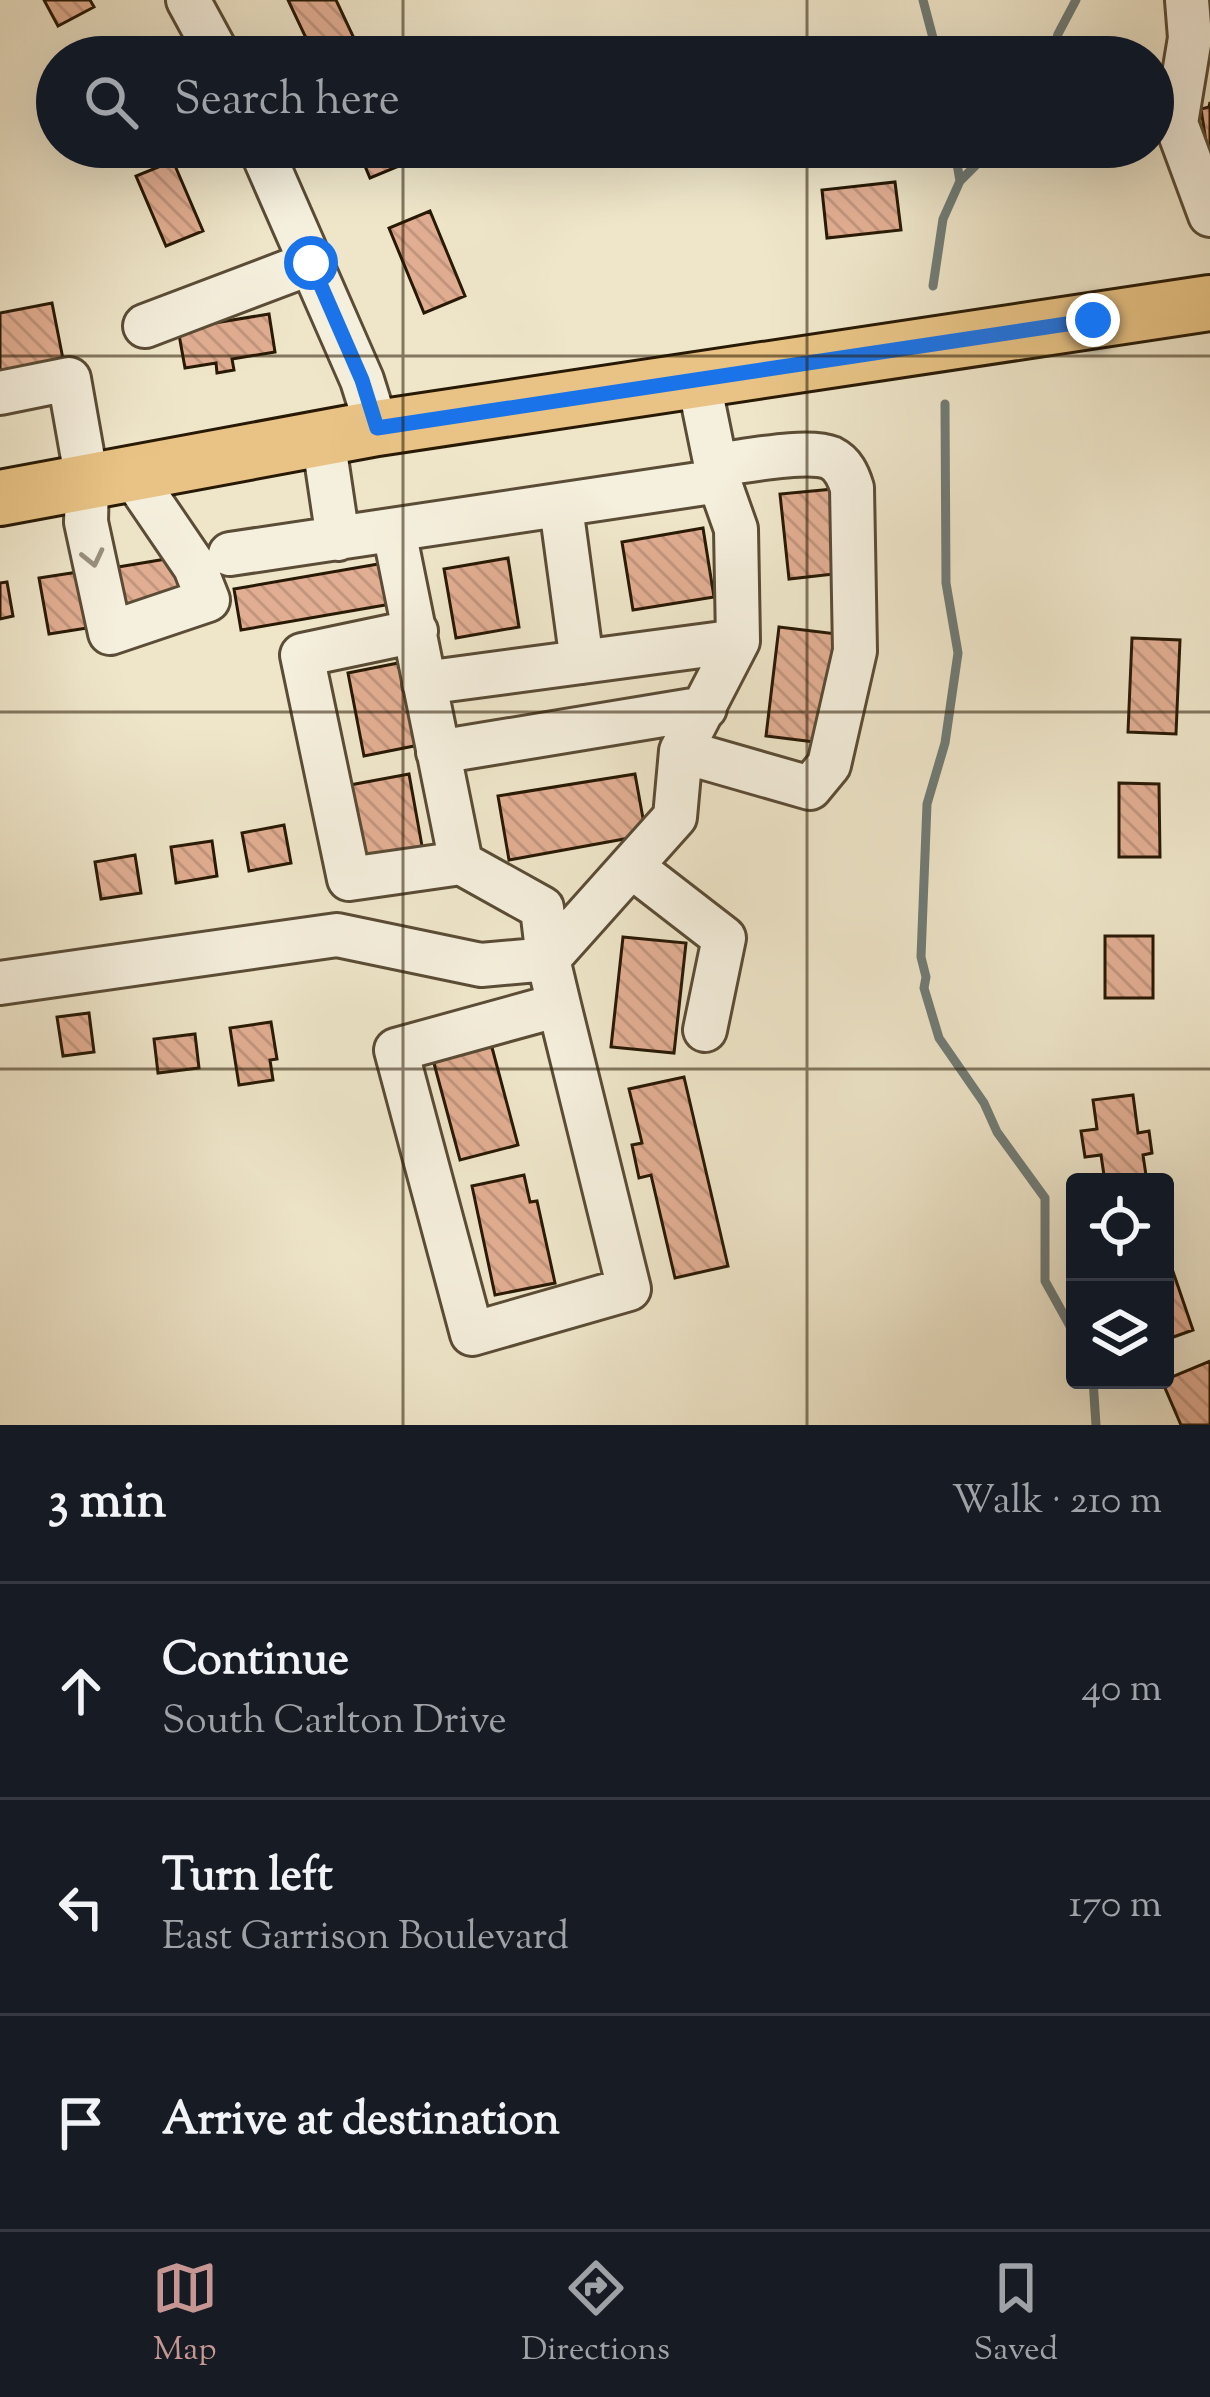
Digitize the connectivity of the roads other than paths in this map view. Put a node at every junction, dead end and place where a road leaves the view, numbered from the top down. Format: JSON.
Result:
{"nodes":[{"id":1,"x":188,"y":0,"type":"edge"},
{"id":2,"x":1187,"y":0,"type":"edge"},
{"id":3,"x":208,"y":36,"type":"edge"},
{"id":4,"x":269,"y":168,"type":"edge"},
{"id":5,"x":1210,"y":215,"type":"edge"},
{"id":6,"x":311,"y":263,"type":"junction"},
{"id":7,"x":1210,"y":303,"type":"edge"},
{"id":8,"x":145,"y":326,"type":"dead end"},
{"id":9,"x":698,"y":379,"type":"junction"},
{"id":10,"x":0,"y":393,"type":"edge"},
{"id":11,"x":377,"y":428,"type":"junction"},
{"id":12,"x":323,"y":438,"type":"junction"},
{"id":13,"x":717,"y":473,"type":"junction"},
{"id":14,"x":109,"y":477,"type":"junction"},
{"id":15,"x":0,"y":498,"type":"edge"},
{"id":16,"x":561,"y":507,"type":"junction"},
{"id":17,"x":394,"y":531,"type":"junction"},
{"id":18,"x":338,"y":539,"type":"junction"},
{"id":19,"x":230,"y":554,"type":"dead end"},
{"id":20,"x":416,"y":631,"type":"junction"},
{"id":21,"x":738,"y":641,"type":"junction"},
{"id":22,"x":582,"y":662,"type":"junction"},
{"id":23,"x":424,"y":682,"type":"junction"},
{"id":24,"x":705,"y":707,"type":"junction"},
{"id":25,"x":681,"y":751,"type":"junction"},
{"id":26,"x":438,"y":752,"type":"junction"},
{"id":27,"x":461,"y":863,"type":"junction"},
{"id":28,"x":631,"y":866,"type":"junction"},
{"id":29,"x":548,"y":959,"type":"junction"},
{"id":30,"x":0,"y":983,"type":"edge"},
{"id":31,"x":559,"y":1005,"type":"junction"},
{"id":32,"x":705,"y":1030,"type":"dead end"}],
"edges":[{"from":1,"to":3,"type":"street"},
{"from":2,"to":5,"type":"street"},
{"from":4,"to":6,"type":"street"},
{"from":6,"to":8,"type":"street"},
{"from":6,"to":11,"type":"street"},
{"from":7,"to":9,"type":"main road"},
{"from":9,"to":11,"type":"main road"},
{"from":9,"to":13,"type":"street"},
{"from":10,"to":14,"type":"street"},
{"from":11,"to":12,"type":"main road"},
{"from":12,"to":14,"type":"main road"},
{"from":12,"to":18,"type":"street"},
{"from":13,"to":16,"type":"street"},
{"from":13,"to":21,"type":"street"},
{"from":13,"to":25,"type":"street"},
{"from":14,"to":14,"type":"street","one_way":true},
{"from":14,"to":15,"type":"main road"},
{"from":16,"to":17,"type":"street"},
{"from":16,"to":22,"type":"street"},
{"from":17,"to":18,"type":"street"},
{"from":17,"to":20,"type":"street"},
{"from":18,"to":19,"type":"street"},
{"from":20,"to":23,"type":"street"},
{"from":20,"to":27,"type":"street"},
{"from":21,"to":22,"type":"street"},
{"from":21,"to":24,"type":"street"},
{"from":22,"to":23,"type":"street"},
{"from":23,"to":26,"type":"street"},
{"from":24,"to":25,"type":"street"},
{"from":24,"to":26,"type":"street"},
{"from":25,"to":28,"type":"street"},
{"from":26,"to":27,"type":"street"},
{"from":27,"to":29,"type":"street"},
{"from":28,"to":29,"type":"street"},
{"from":28,"to":32,"type":"street"},
{"from":29,"to":30,"type":"street"},
{"from":29,"to":31,"type":"street"},
{"from":31,"to":31,"type":"street"}]}
